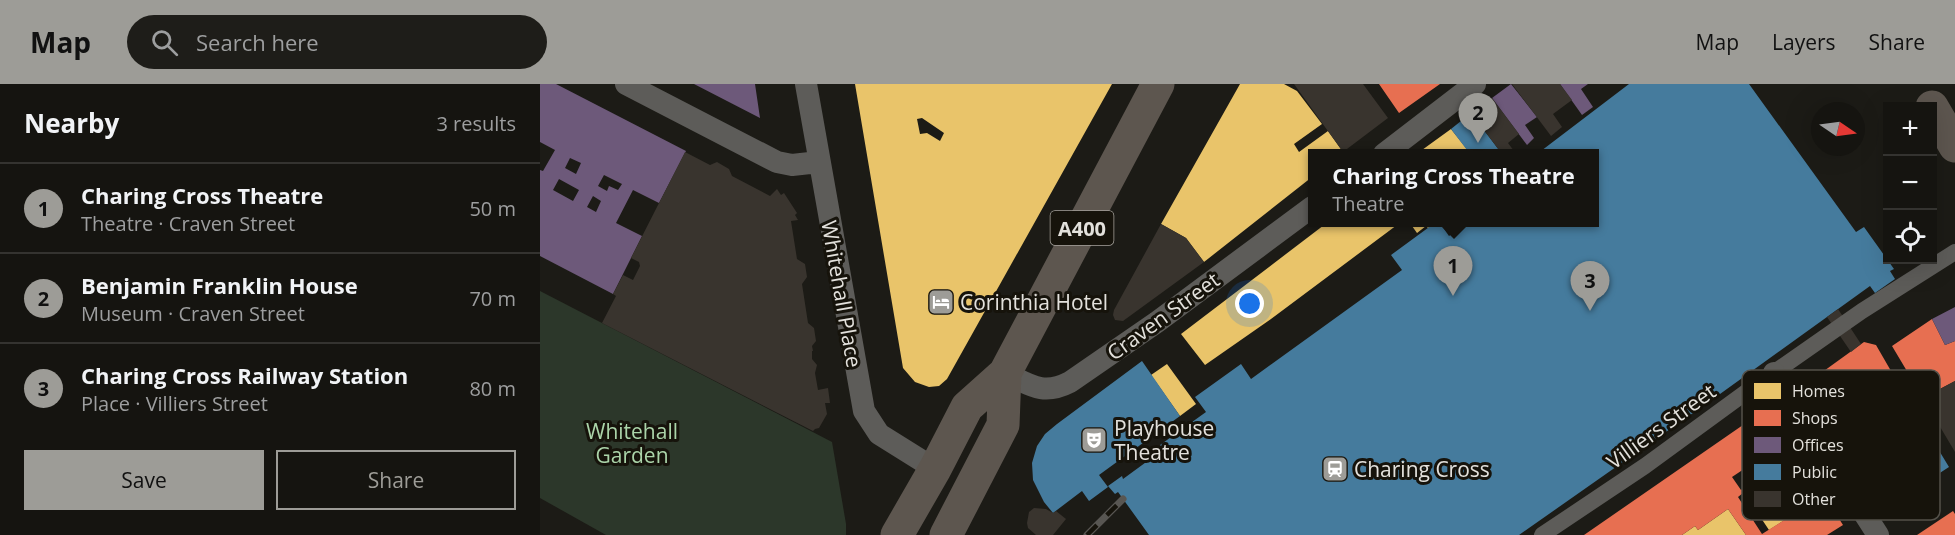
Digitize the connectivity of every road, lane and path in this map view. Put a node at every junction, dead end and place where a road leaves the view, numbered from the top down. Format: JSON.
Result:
{"nodes":[{"id":1,"x":626,"y":84,"type":"edge"},
{"id":2,"x":806,"y":84,"type":"edge"},
{"id":3,"x":1158,"y":84,"type":"edge"},
{"id":4,"x":1475,"y":84,"type":"edge"},
{"id":5,"x":1919,"y":84,"type":"edge"},
{"id":6,"x":1929,"y":102,"type":"edge"},
{"id":7,"x":1937,"y":115,"type":"edge"},
{"id":8,"x":1955,"y":146,"type":"edge"},
{"id":9,"x":1389,"y":149,"type":"edge"},
{"id":10,"x":819,"y":162,"type":"junction"},
{"id":11,"x":1308,"y":210,"type":"edge"},
{"id":12,"x":1955,"y":252,"type":"edge"},
{"id":13,"x":1778,"y":370,"type":"edge"},
{"id":14,"x":1005,"y":373,"type":"junction"},
{"id":15,"x":1742,"y":396,"type":"edge"},
{"id":16,"x":935,"y":469,"type":"junction"},
{"id":17,"x":962,"y":505,"type":"junction"},
{"id":18,"x":1868,"y":520,"type":"edge"},
{"id":19,"x":897,"y":535,"type":"edge"},
{"id":20,"x":946,"y":535,"type":"edge"},
{"id":21,"x":1542,"y":535,"type":"edge"},
{"id":22,"x":1878,"y":535,"type":"edge"}],
"edges":[{"from":1,"to":10,"type":"street"},
{"from":2,"to":10,"type":"street","name":"Whitehall Place"},
{"from":3,"to":14,"type":"main road","number":"A400"},
{"from":4,"to":9,"type":"street"},
{"from":5,"to":6,"type":"main road"},
{"from":7,"to":8,"type":"main road"},
{"from":10,"to":16,"type":"street","name":"Whitehall Place"},
{"from":11,"to":14,"type":"street","name":"Craven Street"},
{"from":12,"to":13,"type":"street","name":"Villiers Street"},
{"from":14,"to":16,"type":"main road","number":"A400"},
{"from":14,"to":17,"type":"main road","number":"A400"},
{"from":15,"to":21,"type":"street","name":"Villiers Street"},
{"from":16,"to":17,"type":"main road"},
{"from":16,"to":19,"type":"main road","number":"A400"},
{"from":17,"to":20,"type":"main road","number":"A400"},
{"from":18,"to":22,"type":"street"}]}
